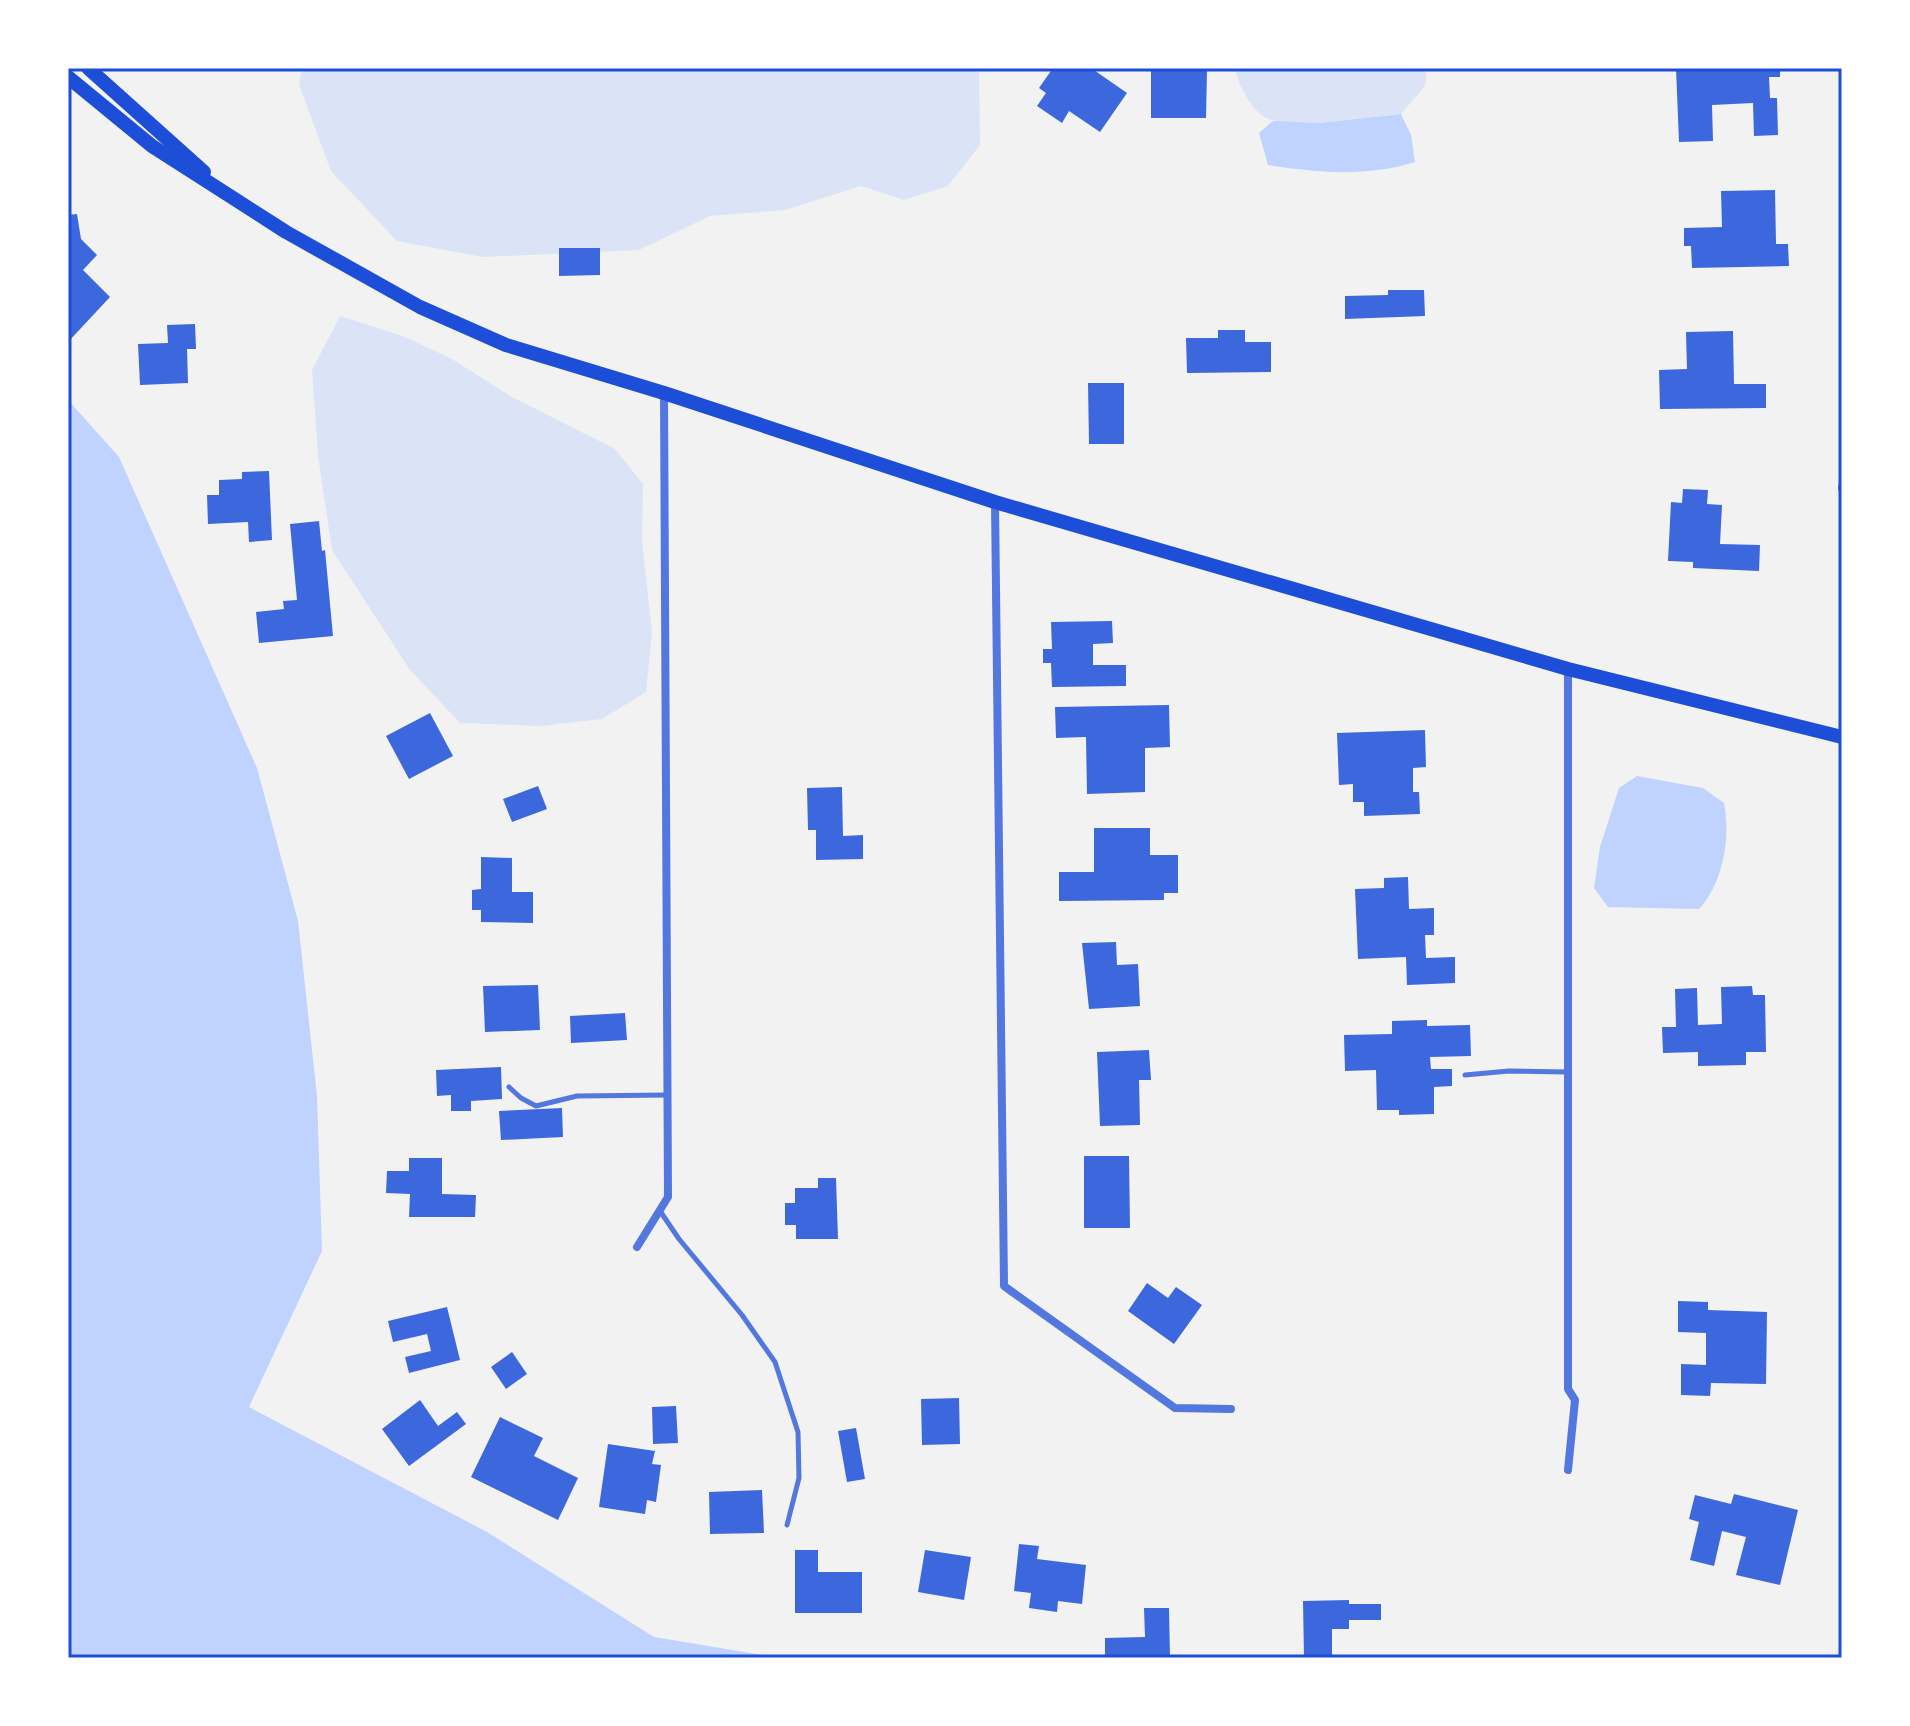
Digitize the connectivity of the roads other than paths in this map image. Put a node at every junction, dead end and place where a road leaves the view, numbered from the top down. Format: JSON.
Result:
{"nodes":[{"id":1,"x":88,"y":68,"type":"edge"},
{"id":2,"x":68,"y":77,"type":"edge"},
{"id":3,"x":238,"y":201,"type":"junction"},
{"id":4,"x":664,"y":393,"type":"junction"},
{"id":5,"x":995,"y":502,"type":"junction"},
{"id":6,"x":1568,"y":669,"type":"junction"},
{"id":7,"x":1842,"y":737,"type":"edge"},
{"id":8,"x":1568,"y":1072,"type":"junction"},
{"id":9,"x":1465,"y":1075,"type":"dead end"},
{"id":10,"x":509,"y":1087,"type":"dead end"},
{"id":11,"x":668,"y":1095,"type":"junction"},
{"id":12,"x":659,"y":1210,"type":"junction"},
{"id":13,"x":637,"y":1247,"type":"dead end"},
{"id":14,"x":1231,"y":1409,"type":"dead end"},
{"id":15,"x":1568,"y":1470,"type":"dead end"},
{"id":16,"x":787,"y":1525,"type":"dead end"}],
"edges":[{"from":1,"to":3,"type":"main road"},
{"from":2,"to":3,"type":"main road"},
{"from":3,"to":4,"type":"main road"},
{"from":4,"to":5,"type":"main road"},
{"from":4,"to":11,"type":"street"},
{"from":5,"to":6,"type":"main road"},
{"from":5,"to":14,"type":"street"},
{"from":6,"to":7,"type":"main road"},
{"from":6,"to":8,"type":"street"},
{"from":8,"to":9,"type":"lane"},
{"from":8,"to":15,"type":"street"},
{"from":10,"to":11,"type":"lane"},
{"from":11,"to":12,"type":"street"},
{"from":12,"to":13,"type":"street"},
{"from":12,"to":16,"type":"lane"}]}
